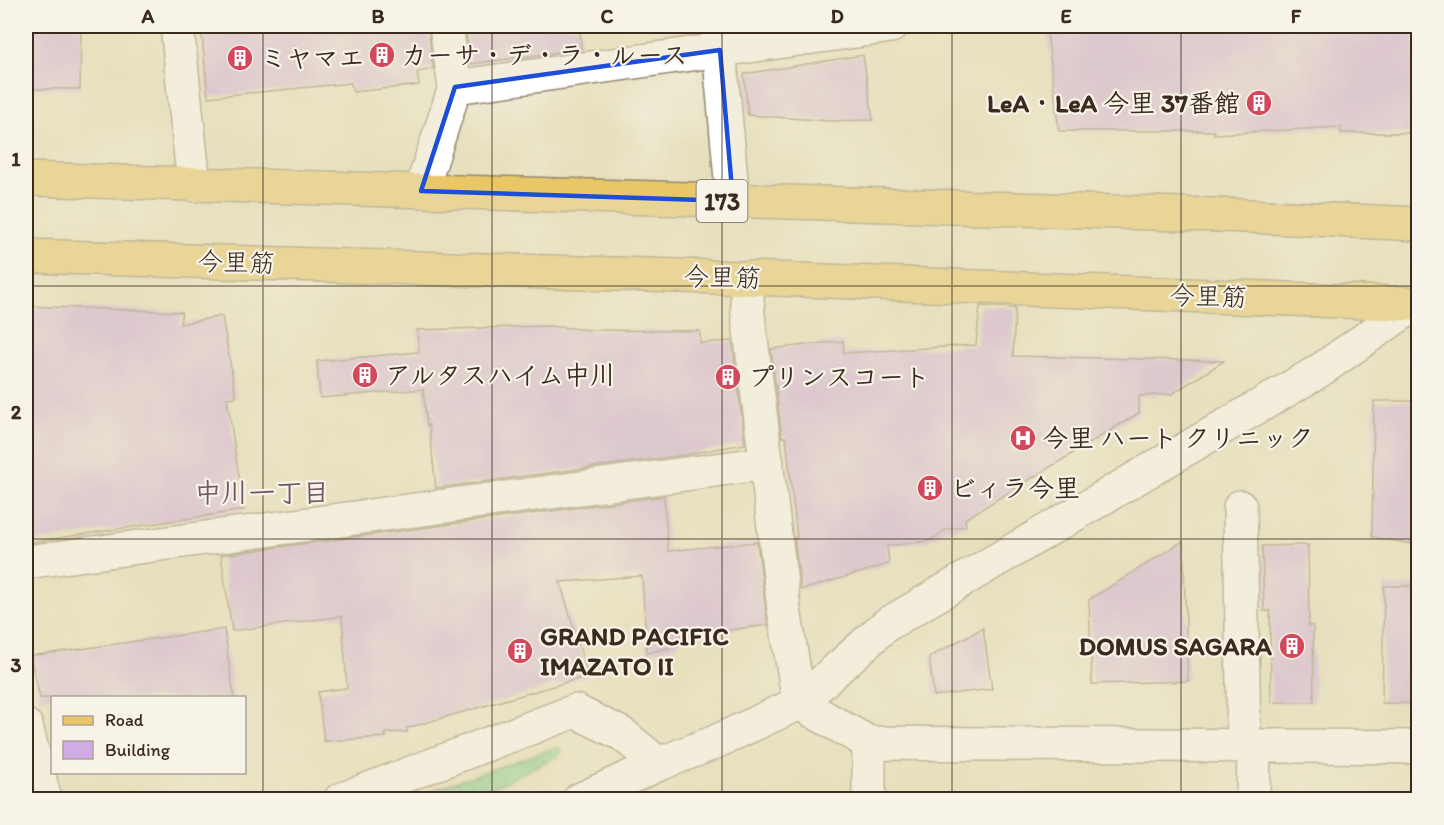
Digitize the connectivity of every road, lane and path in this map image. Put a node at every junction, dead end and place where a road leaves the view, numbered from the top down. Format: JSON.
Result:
{"nodes":[{"id":1,"x":177,"y":26,"type":"edge"},
{"id":2,"x":446,"y":26,"type":"edge"},
{"id":3,"x":891,"y":26,"type":"edge"},
{"id":4,"x":719,"y":38,"type":"edge"},
{"id":5,"x":455,"y":87,"type":"junction"},
{"id":6,"x":26,"y":179,"type":"edge"},
{"id":7,"x":194,"y":185,"type":"junction"},
{"id":8,"x":421,"y":191,"type":"junction"},
{"id":9,"x":733,"y":201,"type":"junction"},
{"id":10,"x":1419,"y":224,"type":"edge"},
{"id":11,"x":26,"y":256,"type":"edge"},
{"id":12,"x":746,"y":278,"type":"junction"},
{"id":13,"x":1418,"y":304,"type":"edge"},
{"id":14,"x":767,"y":463,"type":"junction"},
{"id":15,"x":1240,"y":507,"type":"dead end"},
{"id":16,"x":26,"y":562,"type":"edge"},
{"id":17,"x":798,"y":703,"type":"junction"},
{"id":18,"x":26,"y":726,"type":"edge"},
{"id":19,"x":869,"y":743,"type":"junction"},
{"id":20,"x":1249,"y":745,"type":"junction"},
{"id":21,"x":1419,"y":747,"type":"edge"},
{"id":22,"x":659,"y":764,"type":"junction"},
{"id":23,"x":45,"y":800,"type":"edge"},
{"id":24,"x":340,"y":800,"type":"edge"},
{"id":25,"x":579,"y":800,"type":"edge"},
{"id":26,"x":869,"y":800,"type":"edge"},
{"id":27,"x":1253,"y":800,"type":"edge"}],
"edges":[{"from":1,"to":7,"type":"street"},
{"from":2,"to":5,"type":"street"},
{"from":3,"to":4,"type":"street"},
{"from":4,"to":5,"type":"street"},
{"from":4,"to":9,"type":"street"},
{"from":5,"to":8,"type":"street"},
{"from":6,"to":7,"type":"main road","number":"173"},
{"from":7,"to":8,"type":"main road","number":"173"},
{"from":8,"to":9,"type":"main road","number":"173"},
{"from":9,"to":10,"type":"main road","number":"173"},
{"from":11,"to":12,"type":"main road","name":"今里筋"},
{"from":12,"to":13,"type":"main road","name":"今里筋"},
{"from":12,"to":14,"type":"street"},
{"from":13,"to":17,"type":"street"},
{"from":14,"to":16,"type":"street"},
{"from":14,"to":17,"type":"street"},
{"from":15,"to":20,"type":"street"},
{"from":17,"to":19,"type":"street"},
{"from":17,"to":22,"type":"street"},
{"from":18,"to":23,"type":"street"},
{"from":19,"to":20,"type":"street"},
{"from":19,"to":26,"type":"street"},
{"from":20,"to":21,"type":"street"},
{"from":20,"to":27,"type":"street"},
{"from":22,"to":24,"type":"street"},
{"from":22,"to":25,"type":"street"}]}
